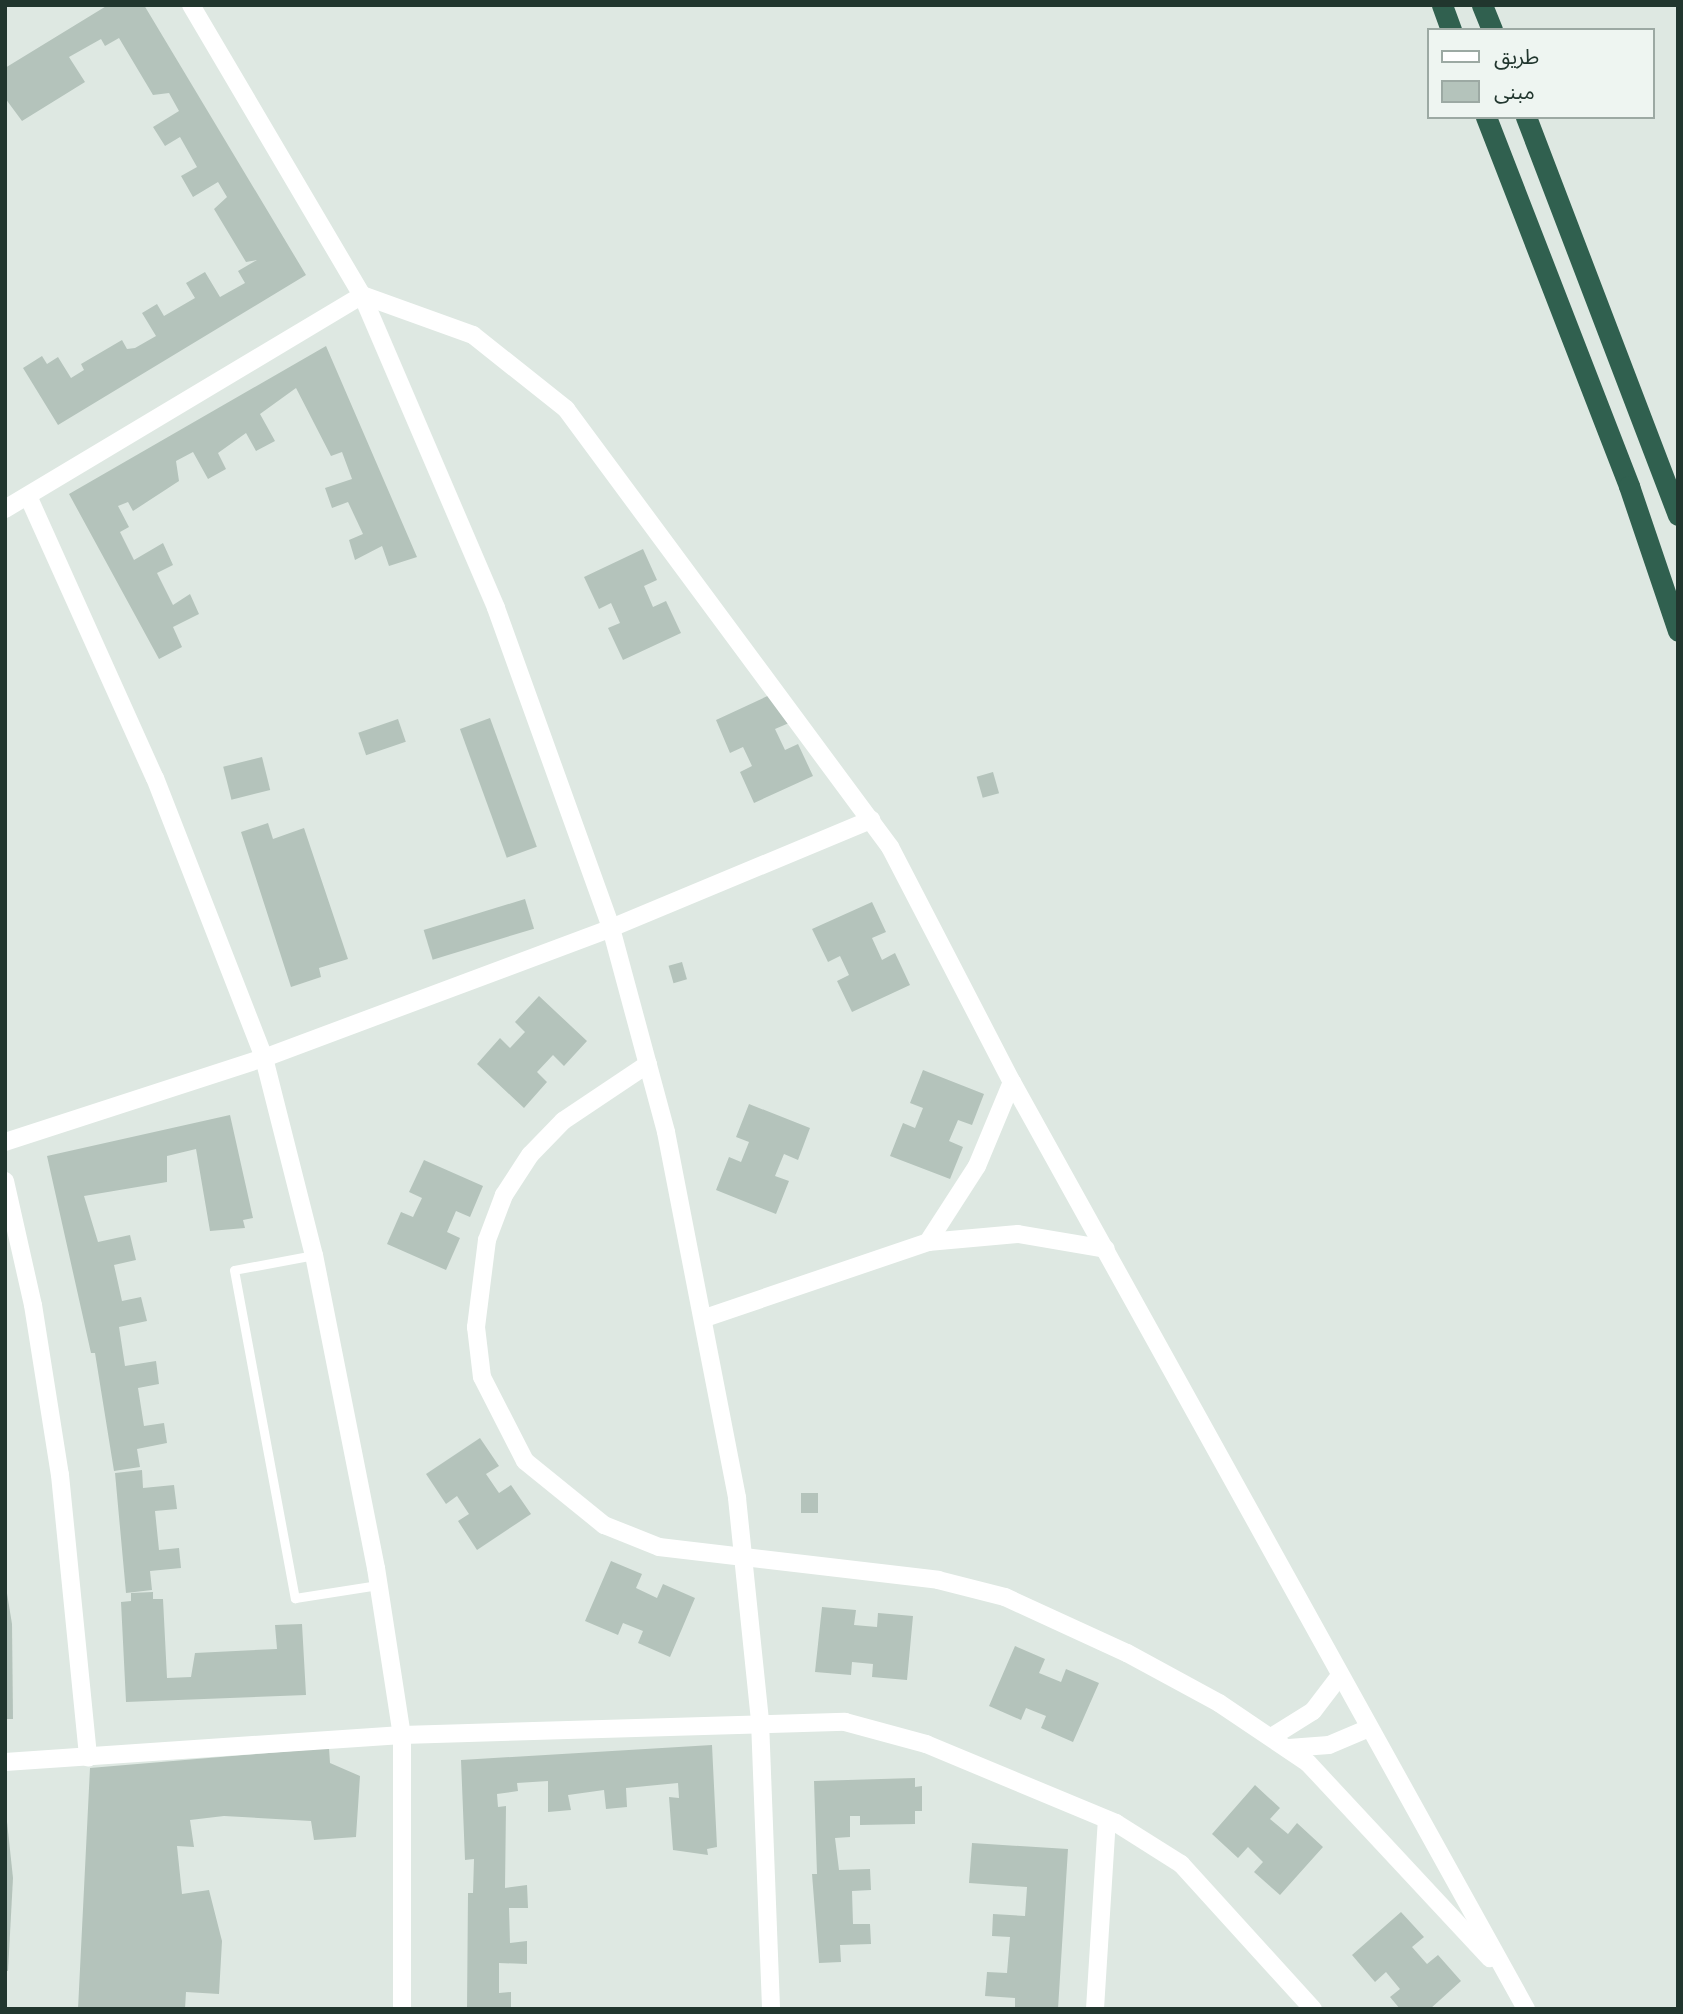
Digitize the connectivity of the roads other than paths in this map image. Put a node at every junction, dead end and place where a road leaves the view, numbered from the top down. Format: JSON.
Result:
{"nodes":[{"id":1,"x":191,"y":5,"type":"edge"},
{"id":2,"x":1442,"y":5,"type":"edge"},
{"id":3,"x":1482,"y":5,"type":"edge"},
{"id":4,"x":1450,"y":28,"type":"edge"},
{"id":5,"x":1491,"y":28,"type":"edge"},
{"id":6,"x":1487,"y":119,"type":"edge"},
{"id":7,"x":1528,"y":119,"type":"edge"},
{"id":8,"x":362,"y":295,"type":"junction"},
{"id":9,"x":28,"y":496,"type":"junction"},
{"id":10,"x":5,"y":509,"type":"edge"},
{"id":11,"x":1678,"y":515,"type":"edge"},
{"id":12,"x":1678,"y":631,"type":"edge"},
{"id":13,"x":871,"y":820,"type":"junction"},
{"id":14,"x":611,"y":928,"type":"junction"},
{"id":15,"x":264,"y":1058,"type":"junction"},
{"id":16,"x":648,"y":1064,"type":"junction"},
{"id":17,"x":1012,"y":1082,"type":"junction"},
{"id":18,"x":5,"y":1142,"type":"edge"},
{"id":19,"x":5,"y":1181,"type":"edge"},
{"id":20,"x":928,"y":1242,"type":"junction"},
{"id":21,"x":1106,"y":1248,"type":"junction"},
{"id":22,"x":314,"y":1255,"type":"junction"},
{"id":23,"x":705,"y":1318,"type":"junction"},
{"id":24,"x":745,"y":1557,"type":"junction"},
{"id":25,"x":379,"y":1585,"type":"junction"},
{"id":26,"x":1339,"y":1677,"type":"junction"},
{"id":27,"x":760,"y":1721,"type":"junction"},
{"id":28,"x":1369,"y":1728,"type":"junction"},
{"id":29,"x":402,"y":1735,"type":"junction"},
{"id":30,"x":1273,"y":1736,"type":"junction"},
{"id":31,"x":1289,"y":1748,"type":"junction"},
{"id":32,"x":88,"y":1758,"type":"junction"},
{"id":33,"x":5,"y":1762,"type":"edge"},
{"id":34,"x":1107,"y":1819,"type":"junction"},
{"id":35,"x":1512,"y":1982,"type":"junction"},
{"id":36,"x":402,"y":2009,"type":"edge"},
{"id":37,"x":771,"y":2009,"type":"edge"},
{"id":38,"x":1095,"y":2009,"type":"edge"},
{"id":39,"x":1313,"y":2009,"type":"edge"},
{"id":40,"x":1526,"y":2009,"type":"edge"}],
"edges":[{"from":1,"to":8,"type":"street"},
{"from":2,"to":4,"type":"highway"},
{"from":3,"to":5,"type":"highway"},
{"from":6,"to":12,"type":"highway"},
{"from":7,"to":11,"type":"highway"},
{"from":8,"to":9,"type":"street"},
{"from":8,"to":13,"type":"street"},
{"from":8,"to":14,"type":"street"},
{"from":9,"to":10,"type":"street"},
{"from":9,"to":15,"type":"street"},
{"from":13,"to":14,"type":"street"},
{"from":13,"to":17,"type":"street"},
{"from":14,"to":15,"type":"street"},
{"from":14,"to":16,"type":"street"},
{"from":15,"to":18,"type":"street"},
{"from":15,"to":22,"type":"street"},
{"from":16,"to":23,"type":"street"},
{"from":16,"to":24,"type":"street"},
{"from":17,"to":20,"type":"street"},
{"from":17,"to":21,"type":"street"},
{"from":19,"to":32,"type":"street"},
{"from":20,"to":21,"type":"street"},
{"from":20,"to":23,"type":"street"},
{"from":21,"to":26,"type":"street"},
{"from":22,"to":25,"type":"street"},
{"from":22,"to":25,"type":"lane"},
{"from":23,"to":24,"type":"street"},
{"from":24,"to":27,"type":"street"},
{"from":24,"to":30,"type":"street"},
{"from":25,"to":29,"type":"street"},
{"from":26,"to":28,"type":"street"},
{"from":26,"to":30,"type":"street"},
{"from":27,"to":29,"type":"street"},
{"from":27,"to":34,"type":"street"},
{"from":27,"to":37,"type":"street"},
{"from":28,"to":31,"type":"street"},
{"from":28,"to":35,"type":"street"},
{"from":29,"to":32,"type":"street"},
{"from":29,"to":36,"type":"street"},
{"from":30,"to":31,"type":"street"},
{"from":31,"to":35,"type":"street"},
{"from":32,"to":33,"type":"street"},
{"from":34,"to":38,"type":"street"},
{"from":34,"to":39,"type":"street"},
{"from":35,"to":40,"type":"street"}]}
